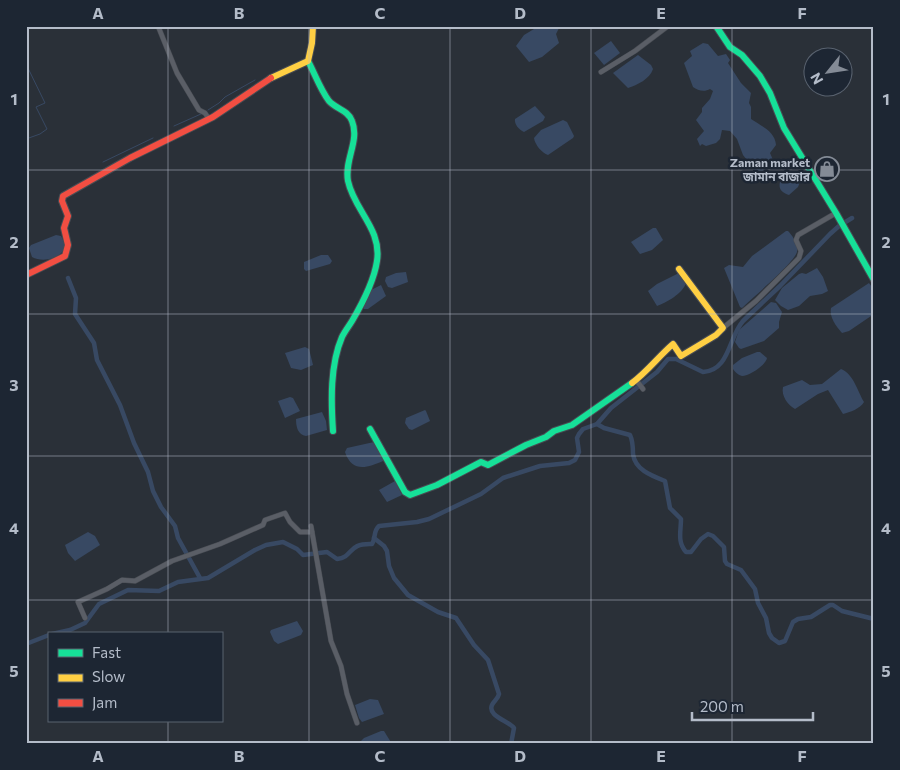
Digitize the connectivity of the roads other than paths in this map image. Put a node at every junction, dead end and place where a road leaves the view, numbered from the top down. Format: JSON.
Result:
{"nodes":[{"id":1,"x":158,"y":26,"type":"edge"},
{"id":2,"x":313,"y":26,"type":"edge"},
{"id":3,"x":668,"y":26,"type":"edge"},
{"id":4,"x":716,"y":26,"type":"edge"},
{"id":5,"x":308,"y":61,"type":"junction"},
{"id":6,"x":601,"y":72,"type":"dead end"},
{"id":7,"x":209,"y":119,"type":"junction"},
{"id":8,"x":836,"y":213,"type":"junction"},
{"id":9,"x":679,"y":269,"type":"dead end"},
{"id":10,"x":26,"y":275,"type":"edge"},
{"id":11,"x":874,"y":280,"type":"edge"},
{"id":12,"x":723,"y":328,"type":"junction"},
{"id":13,"x":636,"y":380,"type":"junction"},
{"id":14,"x":642,"y":390,"type":"dead end"},
{"id":15,"x":370,"y":429,"type":"dead end"},
{"id":16,"x":333,"y":430,"type":"dead end"},
{"id":17,"x":84,"y":618,"type":"dead end"},
{"id":18,"x":357,"y":724,"type":"dead end"}],
"edges":[{"from":1,"to":7,"type":"street"},
{"from":2,"to":5,"type":"street"},
{"from":3,"to":6,"type":"street"},
{"from":4,"to":8,"type":"street"},
{"from":5,"to":7,"type":"street"},
{"from":5,"to":16,"type":"street"},
{"from":7,"to":10,"type":"street"},
{"from":8,"to":11,"type":"street"},
{"from":8,"to":12,"type":"street"},
{"from":9,"to":12,"type":"street"},
{"from":12,"to":13,"type":"street"},
{"from":13,"to":14,"type":"street"},
{"from":13,"to":15,"type":"street"},
{"from":17,"to":18,"type":"street"}]}
